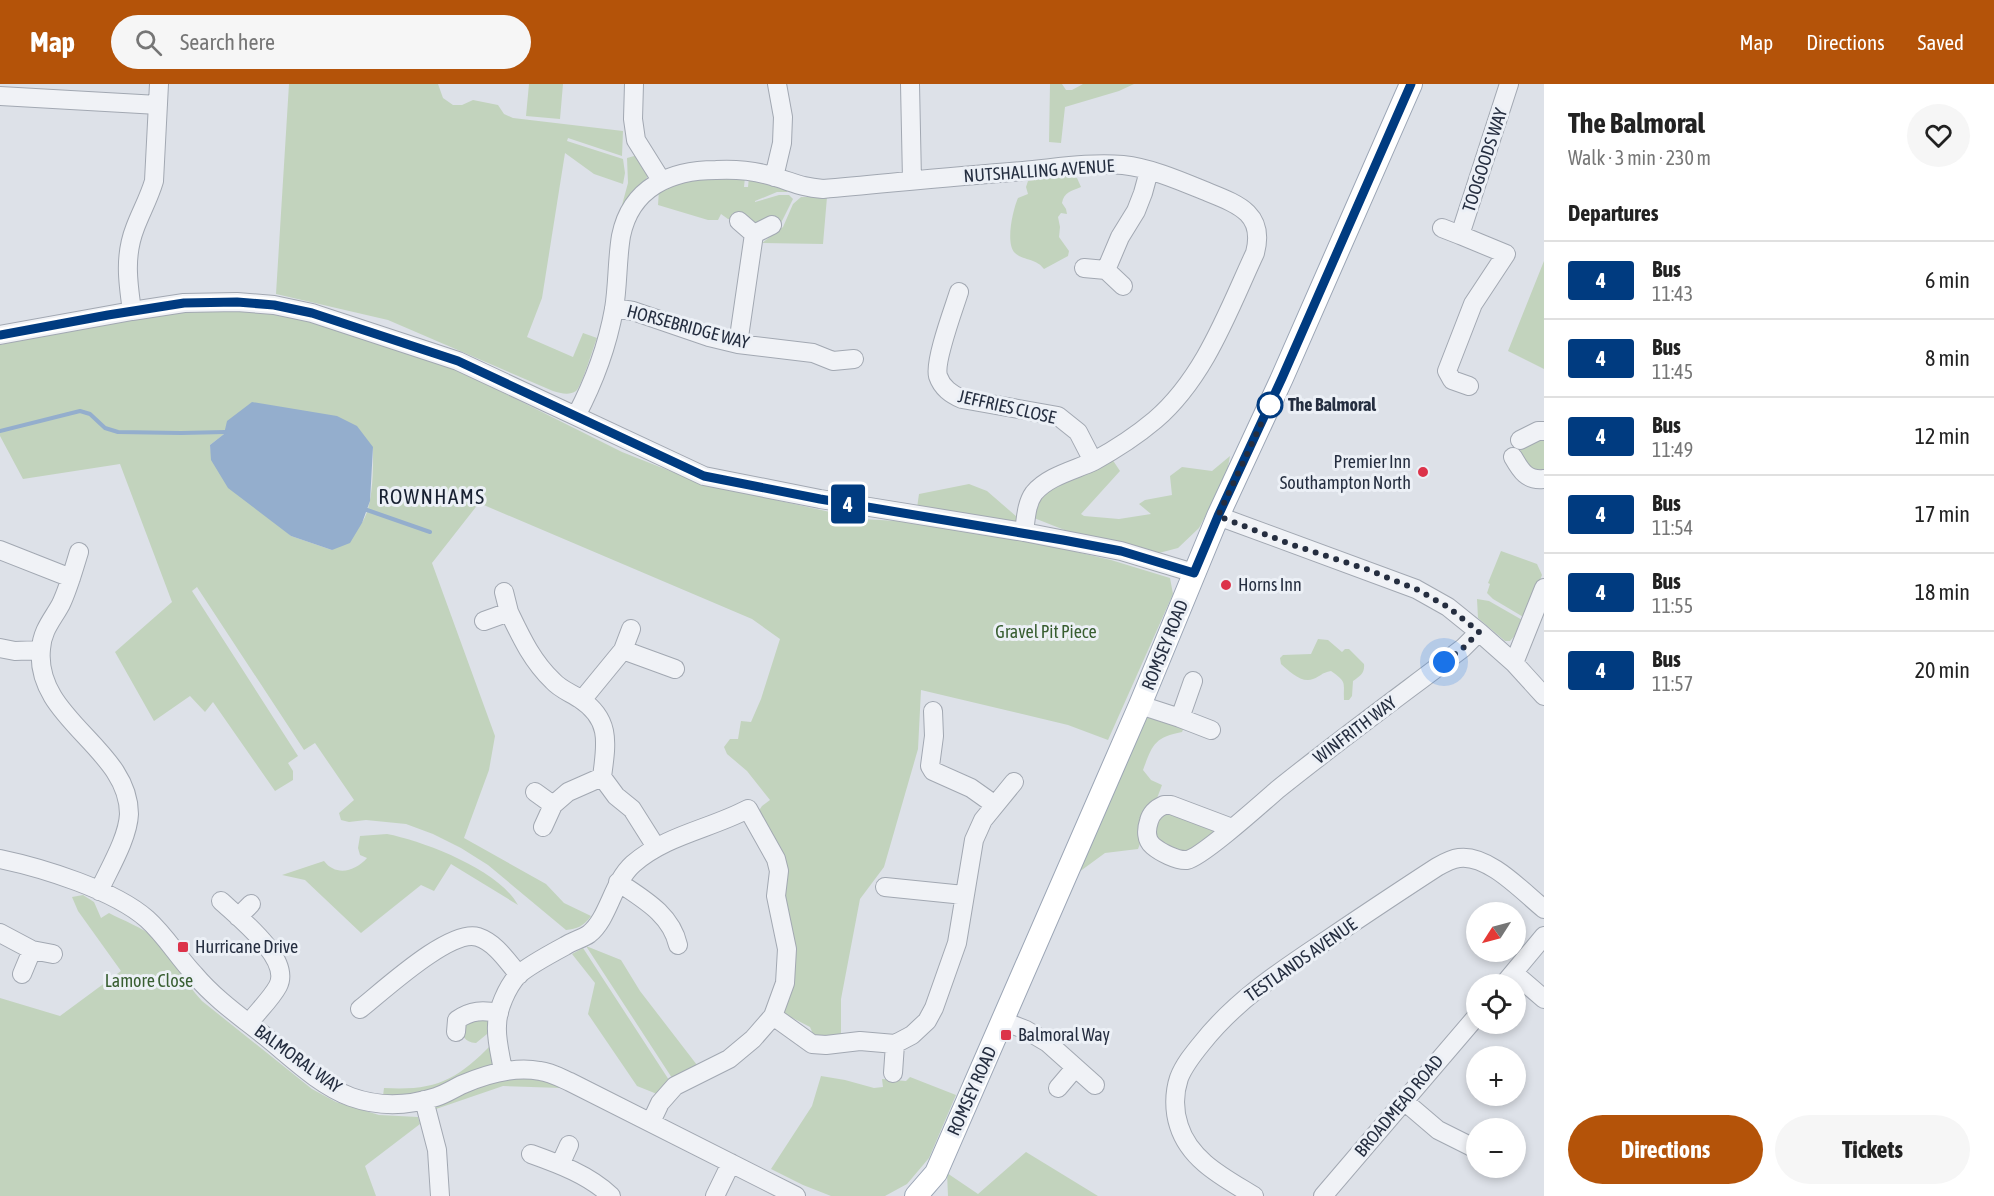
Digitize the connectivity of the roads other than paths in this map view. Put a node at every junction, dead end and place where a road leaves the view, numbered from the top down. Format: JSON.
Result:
{"nodes":[{"id":1,"x":159,"y":84,"type":"edge"},
{"id":2,"x":634,"y":84,"type":"edge"},
{"id":3,"x":777,"y":84,"type":"edge"},
{"id":4,"x":910,"y":84,"type":"edge"},
{"id":5,"x":1411,"y":84,"type":"edge"},
{"id":6,"x":1509,"y":84,"type":"edge"},
{"id":7,"x":0,"y":96,"type":"edge"},
{"id":8,"x":158,"y":105,"type":"junction"},
{"id":9,"x":1149,"y":171,"type":"junction"},
{"id":10,"x":774,"y":177,"type":"junction"},
{"id":11,"x":661,"y":180,"type":"junction"},
{"id":12,"x":912,"y":180,"type":"junction"},
{"id":13,"x":740,"y":221,"type":"dead end"},
{"id":14,"x":772,"y":225,"type":"dead end"},
{"id":15,"x":1442,"y":228,"type":"dead end"},
{"id":16,"x":754,"y":234,"type":"junction"},
{"id":17,"x":1460,"y":235,"type":"junction"},
{"id":18,"x":1084,"y":268,"type":"dead end"},
{"id":19,"x":1106,"y":270,"type":"junction"},
{"id":20,"x":1123,"y":286,"type":"dead end"},
{"id":21,"x":959,"y":292,"type":"dead end"},
{"id":22,"x":614,"y":308,"type":"junction"},
{"id":23,"x":132,"y":311,"type":"junction"},
{"id":24,"x":0,"y":335,"type":"edge"},
{"id":25,"x":738,"y":344,"type":"junction"},
{"id":26,"x":854,"y":359,"type":"dead end"},
{"id":27,"x":1469,"y":386,"type":"dead end"},
{"id":28,"x":576,"y":416,"type":"junction"},
{"id":29,"x":1544,"y":431,"type":"edge"},
{"id":30,"x":1520,"y":440,"type":"dead end"},
{"id":31,"x":1513,"y":457,"type":"dead end"},
{"id":32,"x":1093,"y":461,"type":"junction"},
{"id":33,"x":1544,"y":479,"type":"edge"},
{"id":34,"x":1218,"y":516,"type":"junction"},
{"id":35,"x":1024,"y":532,"type":"junction"},
{"id":36,"x":0,"y":550,"type":"edge"},
{"id":37,"x":79,"y":552,"type":"dead end"},
{"id":38,"x":1194,"y":573,"type":"junction"},
{"id":39,"x":70,"y":578,"type":"junction"},
{"id":40,"x":1544,"y":588,"type":"edge"},
{"id":41,"x":504,"y":592,"type":"dead end"},
{"id":42,"x":509,"y":612,"type":"junction"},
{"id":43,"x":484,"y":621,"type":"dead end"},
{"id":44,"x":631,"y":629,"type":"dead end"},
{"id":45,"x":1479,"y":632,"type":"junction"},
{"id":46,"x":0,"y":648,"type":"edge"},
{"id":47,"x":40,"y":650,"type":"junction"},
{"id":48,"x":623,"y":650,"type":"junction"},
{"id":49,"x":1514,"y":663,"type":"junction"},
{"id":50,"x":675,"y":669,"type":"dead end"},
{"id":51,"x":1193,"y":681,"type":"dead end"},
{"id":52,"x":1544,"y":696,"type":"edge"},
{"id":53,"x":582,"y":700,"type":"junction"},
{"id":54,"x":1140,"y":705,"type":"junction"},
{"id":55,"x":933,"y":711,"type":"dead end"},
{"id":56,"x":1180,"y":718,"type":"junction"},
{"id":57,"x":1211,"y":730,"type":"dead end"},
{"id":58,"x":602,"y":777,"type":"junction"},
{"id":59,"x":1014,"y":782,"type":"dead end"},
{"id":60,"x":535,"y":792,"type":"dead end"},
{"id":61,"x":553,"y":805,"type":"junction"},
{"id":62,"x":996,"y":805,"type":"junction"},
{"id":63,"x":543,"y":827,"type":"dead end"},
{"id":64,"x":1232,"y":828,"type":"dead end"},
{"id":65,"x":656,"y":846,"type":"junction"},
{"id":66,"x":0,"y":859,"type":"edge"},
{"id":67,"x":618,"y":882,"type":"junction"},
{"id":68,"x":885,"y":887,"type":"dead end"},
{"id":69,"x":99,"y":891,"type":"junction"},
{"id":70,"x":964,"y":895,"type":"junction"},
{"id":71,"x":221,"y":901,"type":"dead end"},
{"id":72,"x":251,"y":904,"type":"dead end"},
{"id":73,"x":1544,"y":909,"type":"edge"},
{"id":74,"x":238,"y":917,"type":"junction"},
{"id":75,"x":0,"y":933,"type":"edge"},
{"id":76,"x":1544,"y":936,"type":"edge"},
{"id":77,"x":678,"y":945,"type":"dead end"},
{"id":78,"x":32,"y":950,"type":"junction"},
{"id":79,"x":53,"y":954,"type":"dead end"},
{"id":80,"x":22,"y":974,"type":"dead end"},
{"id":81,"x":1513,"y":974,"type":"edge"},
{"id":82,"x":519,"y":975,"type":"junction"},
{"id":83,"x":1526,"y":989,"type":"edge"},
{"id":84,"x":1544,"y":999,"type":"edge"},
{"id":85,"x":373,"y":1006,"type":"dead end"},
{"id":86,"x":500,"y":1013,"type":"junction"},
{"id":87,"x":772,"y":1016,"type":"junction"},
{"id":88,"x":1003,"y":1021,"type":"junction"},
{"id":89,"x":249,"y":1023,"type":"junction"},
{"id":90,"x":1466,"y":1029,"type":"edge"},
{"id":91,"x":456,"y":1032,"type":"dead end"},
{"id":92,"x":895,"y":1044,"type":"junction"},
{"id":93,"x":1075,"y":1068,"type":"junction"},
{"id":94,"x":503,"y":1071,"type":"junction"},
{"id":95,"x":893,"y":1073,"type":"dead end"},
{"id":96,"x":1095,"y":1085,"type":"dead end"},
{"id":97,"x":1058,"y":1088,"type":"dead end"},
{"id":98,"x":424,"y":1100,"type":"junction"},
{"id":99,"x":1404,"y":1101,"type":"junction"},
{"id":100,"x":651,"y":1122,"type":"junction"},
{"id":101,"x":1466,"y":1144,"type":"edge"},
{"id":102,"x":569,"y":1145,"type":"dead end"},
{"id":103,"x":531,"y":1154,"type":"dead end"},
{"id":104,"x":731,"y":1163,"type":"junction"},
{"id":105,"x":560,"y":1165,"type":"junction"},
{"id":106,"x":936,"y":1173,"type":"junction"},
{"id":107,"x":440,"y":1196,"type":"edge"},
{"id":108,"x":611,"y":1196,"type":"edge"},
{"id":109,"x":715,"y":1196,"type":"edge"},
{"id":110,"x":796,"y":1196,"type":"edge"},
{"id":111,"x":916,"y":1196,"type":"edge"},
{"id":112,"x":935,"y":1196,"type":"edge"},
{"id":113,"x":1254,"y":1196,"type":"edge"},
{"id":114,"x":1323,"y":1196,"type":"edge"}],
"edges":[{"from":1,"to":8,"type":"street"},
{"from":2,"to":11,"type":"street"},
{"from":3,"to":10,"type":"street"},
{"from":4,"to":12,"type":"street"},
{"from":5,"to":34,"type":"main road","name":"ROMSEY ROAD"},
{"from":6,"to":17,"type":"street","name":"TOOGOODS WAY"},
{"from":7,"to":8,"type":"street"},
{"from":8,"to":23,"type":"street"},
{"from":9,"to":12,"type":"street","name":"NUTSHALLING AVENUE"},
{"from":9,"to":19,"type":"street"},
{"from":9,"to":32,"type":"street","name":"NUTSHALLING AVENUE"},
{"from":10,"to":11,"type":"street","name":"NUTSHALLING AVENUE"},
{"from":10,"to":12,"type":"street","name":"NUTSHALLING AVENUE"},
{"from":11,"to":22,"type":"street","name":"NUTSHALLING AVENUE"},
{"from":13,"to":16,"type":"street"},
{"from":14,"to":16,"type":"street"},
{"from":15,"to":17,"type":"street","name":"TOOGOODS WAY"},
{"from":16,"to":25,"type":"street"},
{"from":17,"to":27,"type":"street","name":"TOOGOODS WAY"},
{"from":18,"to":19,"type":"street"},
{"from":19,"to":20,"type":"street"},
{"from":21,"to":32,"type":"street","name":"JEFFRIES CLOSE"},
{"from":22,"to":25,"type":"street","name":"HORSEBRIDGE WAY"},
{"from":22,"to":28,"type":"street","name":"NUTSHALLING AVENUE"},
{"from":23,"to":24,"type":"street"},
{"from":23,"to":28,"type":"street"},
{"from":25,"to":26,"type":"street","name":"HORSEBRIDGE WAY"},
{"from":28,"to":35,"type":"street"},
{"from":29,"to":30,"type":"street"},
{"from":31,"to":33,"type":"street"},
{"from":32,"to":35,"type":"street","name":"NUTSHALLING AVENUE"},
{"from":34,"to":38,"type":"main road","name":"ROMSEY ROAD"},
{"from":34,"to":45,"type":"street"},
{"from":35,"to":38,"type":"street"},
{"from":36,"to":39,"type":"street"},
{"from":37,"to":39,"type":"street"},
{"from":38,"to":54,"type":"main road","name":"ROMSEY ROAD"},
{"from":39,"to":47,"type":"street"},
{"from":40,"to":49,"type":"street"},
{"from":41,"to":42,"type":"street"},
{"from":42,"to":43,"type":"street"},
{"from":42,"to":53,"type":"street"},
{"from":44,"to":48,"type":"street"},
{"from":45,"to":49,"type":"street"},
{"from":45,"to":64,"type":"street","name":"WINFRITH WAY"},
{"from":46,"to":47,"type":"street"},
{"from":47,"to":69,"type":"street"},
{"from":48,"to":50,"type":"street"},
{"from":48,"to":53,"type":"street"},
{"from":49,"to":52,"type":"street"},
{"from":51,"to":56,"type":"street"},
{"from":53,"to":58,"type":"street"},
{"from":54,"to":56,"type":"street"},
{"from":54,"to":88,"type":"main road","name":"ROMSEY ROAD"},
{"from":55,"to":62,"type":"street"},
{"from":56,"to":57,"type":"street"},
{"from":58,"to":61,"type":"street"},
{"from":58,"to":65,"type":"street"},
{"from":59,"to":62,"type":"street"},
{"from":60,"to":61,"type":"street"},
{"from":61,"to":63,"type":"street"},
{"from":62,"to":70,"type":"street"},
{"from":65,"to":67,"type":"street"},
{"from":65,"to":87,"type":"street"},
{"from":66,"to":69,"type":"street","name":"BALMORAL WAY"},
{"from":67,"to":77,"type":"street"},
{"from":67,"to":82,"type":"street"},
{"from":68,"to":70,"type":"street"},
{"from":69,"to":89,"type":"street","name":"BALMORAL WAY"},
{"from":70,"to":92,"type":"street"},
{"from":71,"to":74,"type":"street"},
{"from":72,"to":74,"type":"street"},
{"from":73,"to":113,"type":"street","name":"TESTLANDS AVENUE"},
{"from":74,"to":89,"type":"street"},
{"from":75,"to":78,"type":"street"},
{"from":76,"to":81,"type":"street"},
{"from":78,"to":79,"type":"street"},
{"from":78,"to":80,"type":"street"},
{"from":82,"to":85,"type":"street"},
{"from":82,"to":86,"type":"street"},
{"from":83,"to":84,"type":"street"},
{"from":86,"to":91,"type":"street"},
{"from":86,"to":94,"type":"street"},
{"from":87,"to":92,"type":"street"},
{"from":87,"to":100,"type":"street"},
{"from":88,"to":93,"type":"street"},
{"from":88,"to":106,"type":"main road","name":"ROMSEY ROAD"},
{"from":89,"to":98,"type":"street","name":"BALMORAL WAY"},
{"from":90,"to":99,"type":"street","name":"BROADMEAD ROAD"},
{"from":92,"to":95,"type":"street"},
{"from":93,"to":96,"type":"street"},
{"from":93,"to":97,"type":"street"},
{"from":94,"to":98,"type":"street","name":"BALMORAL WAY"},
{"from":94,"to":100,"type":"street","name":"BALMORAL WAY"},
{"from":98,"to":107,"type":"street"},
{"from":99,"to":101,"type":"street"},
{"from":99,"to":114,"type":"street","name":"BROADMEAD ROAD"},
{"from":100,"to":104,"type":"street","name":"BALMORAL WAY"},
{"from":102,"to":105,"type":"street"},
{"from":103,"to":105,"type":"street"},
{"from":104,"to":109,"type":"street"},
{"from":104,"to":110,"type":"street","name":"BALMORAL WAY"},
{"from":105,"to":108,"type":"street"},
{"from":106,"to":111,"type":"main road","name":"ROMSEY ROAD"},
{"from":106,"to":112,"type":"main road","name":"ROMSEY ROAD"}]}
